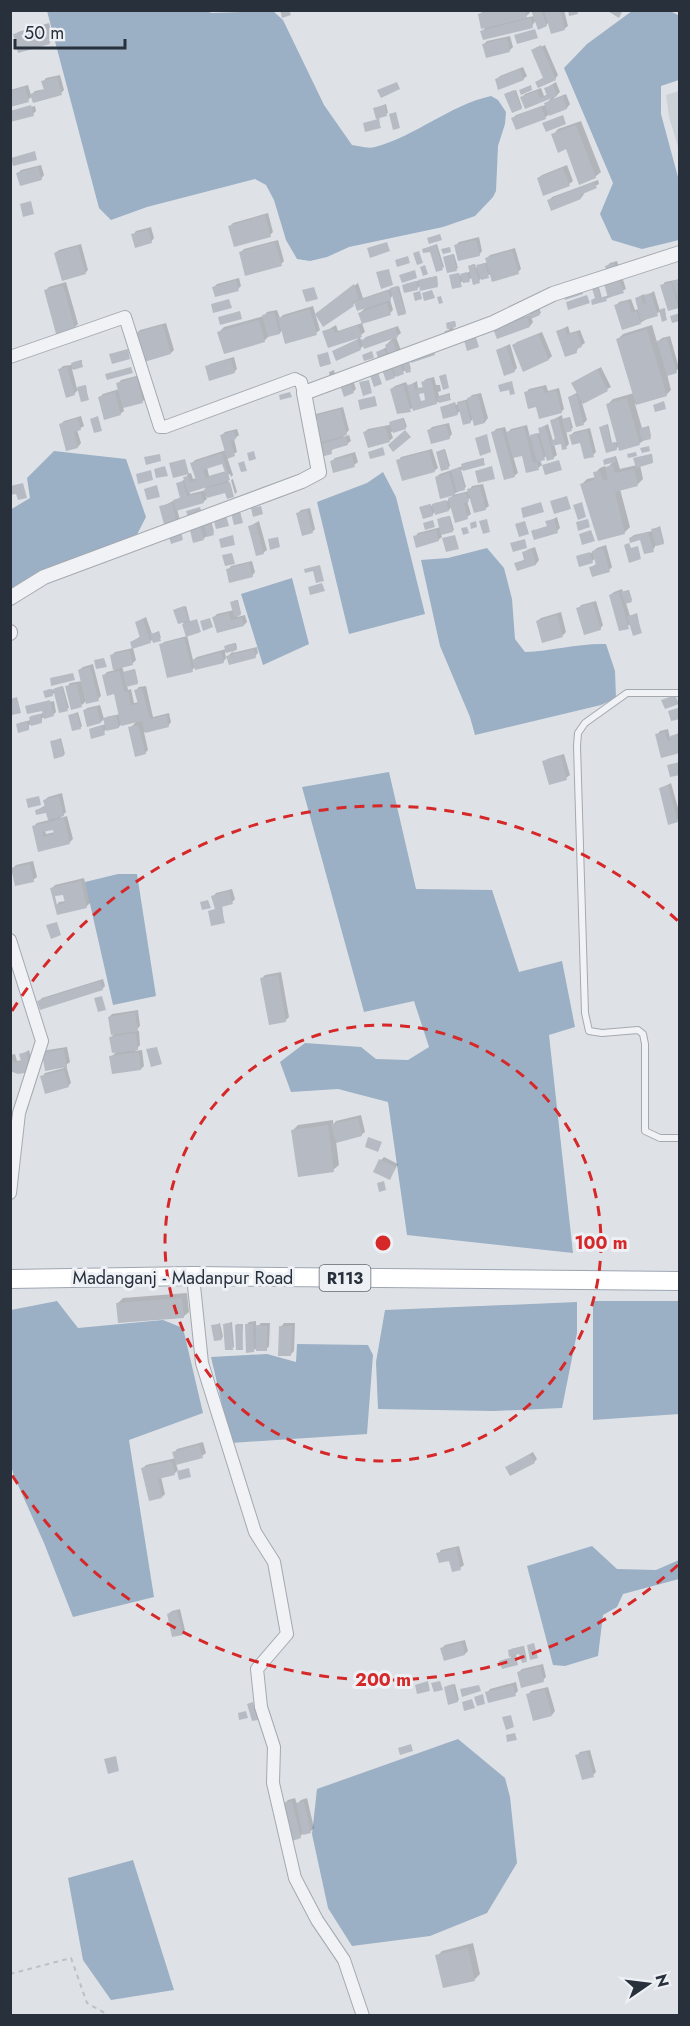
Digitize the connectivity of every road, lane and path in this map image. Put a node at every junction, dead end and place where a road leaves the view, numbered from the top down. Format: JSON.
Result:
{"nodes":[{"id":1,"x":680,"y":253,"type":"edge"},
{"id":2,"x":10,"y":357,"type":"edge"},
{"id":3,"x":304,"y":393,"type":"junction"},
{"id":4,"x":10,"y":598,"type":"edge"},
{"id":5,"x":680,"y":693,"type":"edge"},
{"id":6,"x":10,"y":940,"type":"edge"},
{"id":7,"x":680,"y":1138,"type":"edge"},
{"id":8,"x":10,"y":1193,"type":"edge"},
{"id":9,"x":193,"y":1276,"type":"junction"},
{"id":10,"x":10,"y":1279,"type":"edge"},
{"id":11,"x":680,"y":1281,"type":"edge"},
{"id":12,"x":10,"y":1974,"type":"edge"},
{"id":13,"x":110,"y":2016,"type":"edge"},
{"id":14,"x":363,"y":2016,"type":"edge"}],
"edges":[{"from":1,"to":3,"type":"street"},
{"from":2,"to":3,"type":"street"},
{"from":3,"to":4,"type":"street"},
{"from":5,"to":7,"type":"lane"},
{"from":6,"to":8,"type":"street"},
{"from":9,"to":10,"type":"main road","name":"Madanganj - Madanpur Road","number":"R113"},
{"from":9,"to":11,"type":"main road","name":"Madanganj - Madanpur Road","number":"R113"},
{"from":9,"to":14,"type":"street"},
{"from":12,"to":13,"type":"path"}]}
